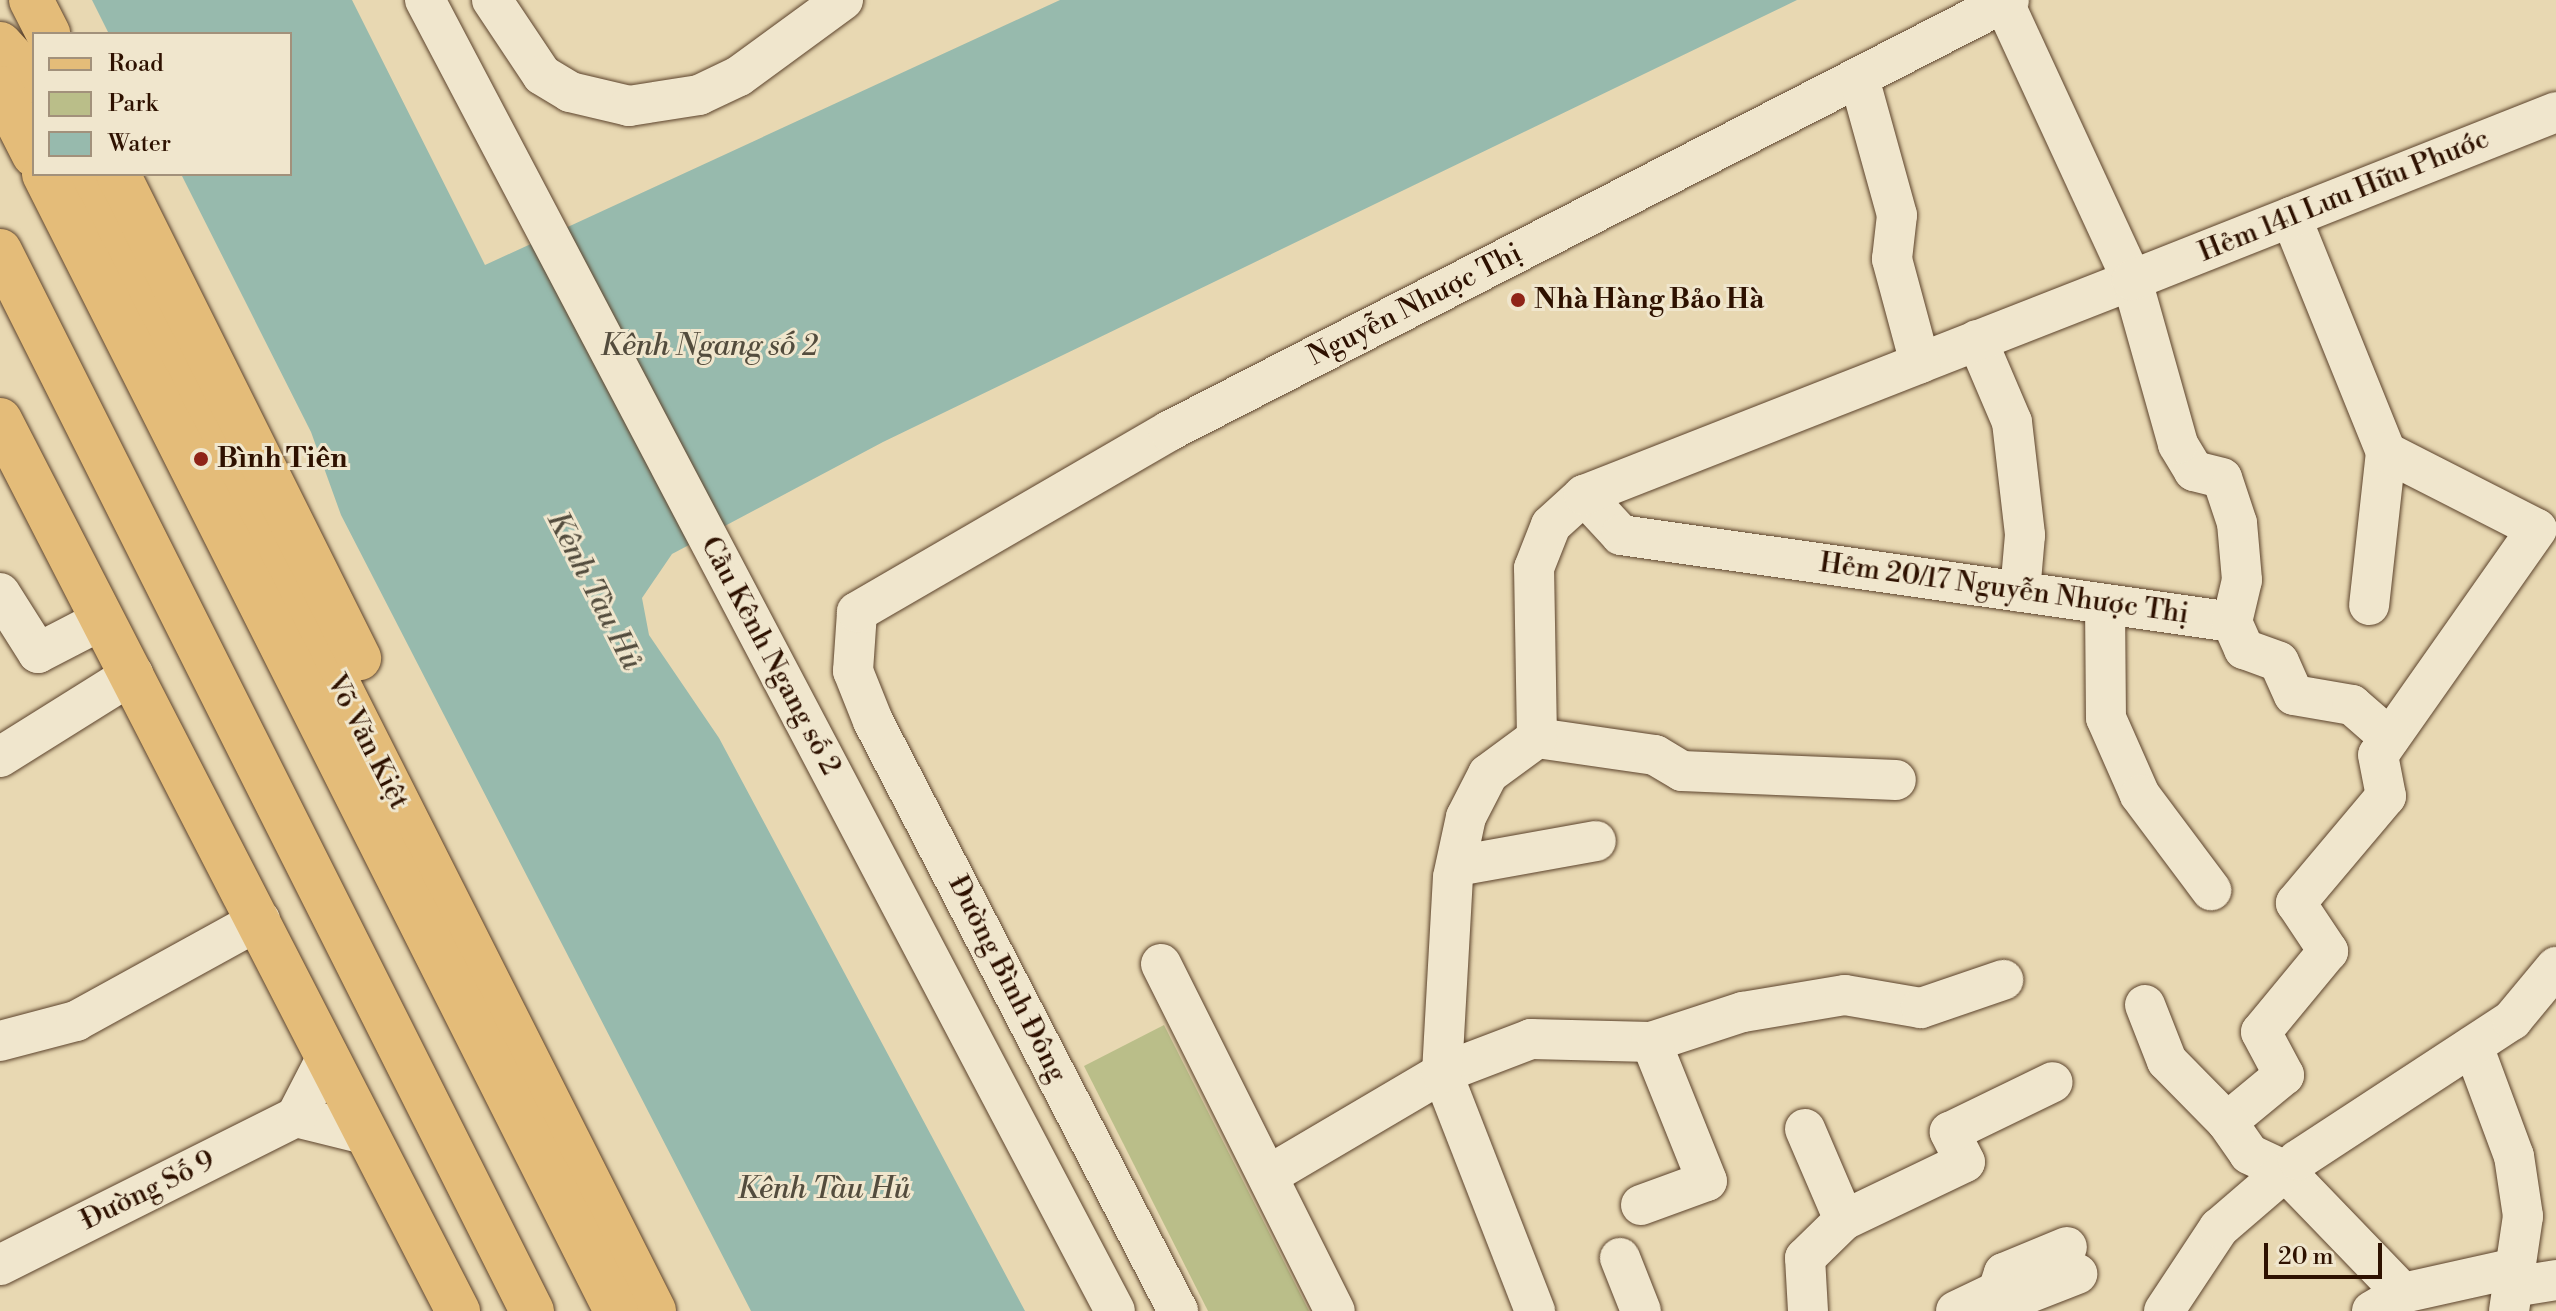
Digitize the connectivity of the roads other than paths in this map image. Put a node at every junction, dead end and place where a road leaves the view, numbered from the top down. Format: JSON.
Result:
{"nodes":[{"id":1,"x":31,"y":0,"type":"edge"},
{"id":2,"x":425,"y":0,"type":"edge"},
{"id":3,"x":492,"y":0,"type":"edge"},
{"id":4,"x":843,"y":0,"type":"edge"},
{"id":5,"x":2006,"y":1,"type":"edge"},
{"id":6,"x":47,"y":32,"type":"edge"},
{"id":7,"x":0,"y":44,"type":"edge"},
{"id":8,"x":1859,"y":78,"type":"junction"},
{"id":9,"x":32,"y":79,"type":"edge"},
{"id":10,"x":0,"y":88,"type":"edge"},
{"id":11,"x":2556,"y":112,"type":"edge"},
{"id":12,"x":32,"y":151,"type":"edge"},
{"id":13,"x":45,"y":176,"type":"edge"},
{"id":14,"x":82,"y":176,"type":"edge"},
{"id":15,"x":119,"y":176,"type":"edge"},
{"id":16,"x":2291,"y":217,"type":"junction"},
{"id":17,"x":0,"y":251,"type":"edge"},
{"id":18,"x":2132,"y":280,"type":"junction"},
{"id":19,"x":1977,"y":340,"type":"junction"},
{"id":20,"x":1920,"y":363,"type":"junction"},
{"id":21,"x":0,"y":420,"type":"edge"},
{"id":22,"x":2386,"y":452,"type":"junction"},
{"id":23,"x":1584,"y":495,"type":"junction"},
{"id":24,"x":2547,"y":523,"type":"edge"},
{"id":25,"x":2020,"y":592,"type":"junction"},
{"id":26,"x":0,"y":593,"type":"edge"},
{"id":27,"x":2105,"y":604,"type":"junction"},
{"id":28,"x":2369,"y":605,"type":"dead end"},
{"id":29,"x":104,"y":619,"type":"junction"},
{"id":30,"x":2232,"y":622,"type":"junction"},
{"id":31,"x":855,"y":642,"type":"joint"},
{"id":32,"x":133,"y":674,"type":"junction"},
{"id":33,"x":1537,"y":738,"type":"junction"},
{"id":34,"x":2384,"y":747,"type":"junction"},
{"id":35,"x":0,"y":757,"type":"edge"},
{"id":36,"x":1896,"y":780,"type":"dead end"},
{"id":37,"x":1596,"y":841,"type":"dead end"},
{"id":38,"x":1457,"y":866,"type":"junction"},
{"id":39,"x":2211,"y":890,"type":"dead end"},
{"id":40,"x":260,"y":920,"type":"junction"},
{"id":41,"x":1161,"y":964,"type":"dead end"},
{"id":42,"x":2556,"y":967,"type":"edge"},
{"id":43,"x":2003,"y":980,"type":"dead end"},
{"id":44,"x":2145,"y":1005,"type":"dead end"},
{"id":45,"x":0,"y":1041,"type":"edge"},
{"id":46,"x":1651,"y":1042,"type":"junction"},
{"id":47,"x":2473,"y":1046,"type":"junction"},
{"id":48,"x":328,"y":1055,"type":"junction"},
{"id":49,"x":1442,"y":1073,"type":"junction"},
{"id":50,"x":2053,"y":1082,"type":"dead end"},
{"id":51,"x":296,"y":1117,"type":"junction"},
{"id":52,"x":2227,"y":1122,"type":"junction"},
{"id":53,"x":1805,"y":1129,"type":"dead end"},
{"id":54,"x":369,"y":1135,"type":"junction"},
{"id":55,"x":2285,"y":1171,"type":"junction"},
{"id":56,"x":1269,"y":1175,"type":"junction"},
{"id":57,"x":1641,"y":1205,"type":"dead end"},
{"id":58,"x":1844,"y":1220,"type":"junction"},
{"id":59,"x":1620,"y":1258,"type":"dead end"},
{"id":60,"x":2072,"y":1260,"type":"dead end"},
{"id":61,"x":0,"y":1265,"type":"edge"},
{"id":62,"x":2556,"y":1280,"type":"edge"},
{"id":63,"x":2512,"y":1288,"type":"edge"},
{"id":64,"x":2387,"y":1302,"type":"edge"},
{"id":65,"x":1804,"y":1309,"type":"edge"},
{"id":66,"x":458,"y":1311,"type":"edge"},
{"id":67,"x":532,"y":1311,"type":"edge"},
{"id":68,"x":616,"y":1311,"type":"edge"},
{"id":69,"x":654,"y":1311,"type":"edge"},
{"id":70,"x":686,"y":1311,"type":"edge"},
{"id":71,"x":1115,"y":1311,"type":"edge"},
{"id":72,"x":1178,"y":1311,"type":"edge"},
{"id":73,"x":1335,"y":1311,"type":"edge"},
{"id":74,"x":1535,"y":1311,"type":"edge"},
{"id":75,"x":1641,"y":1311,"type":"edge"},
{"id":76,"x":1956,"y":1311,"type":"edge"},
{"id":77,"x":2164,"y":1311,"type":"edge"}],
"edges":[{"from":1,"to":6,"type":"main road"},
{"from":2,"to":71,"type":"street","name":"Cầu Kênh Ngang số 2"},
{"from":3,"to":4,"type":"street"},
{"from":5,"to":8,"type":"street","name":"Nguyễn Nhược Thị"},
{"from":5,"to":18,"type":"street"},
{"from":7,"to":9,"type":"main road"},
{"from":8,"to":20,"type":"street"},
{"from":8,"to":31,"type":"street","name":"Nguyễn Nhược Thị"},
{"from":10,"to":12,"type":"main road"},
{"from":11,"to":16,"type":"street","name":"Hẻm 141 Lưu Hữu Phước"},
{"from":13,"to":68,"type":"main road","name":"Võ Văn Kiệt"},
{"from":14,"to":69,"type":"main road","name":"Võ Văn Kiệt"},
{"from":15,"to":70,"type":"main road","name":"Võ Văn Kiệt"},
{"from":16,"to":18,"type":"street","name":"Hẻm 141 Lưu Hữu Phước"},
{"from":16,"to":22,"type":"street"},
{"from":17,"to":67,"type":"main road"},
{"from":18,"to":19,"type":"street","name":"Hẻm 141 Lưu Hữu Phước"},
{"from":18,"to":30,"type":"street"},
{"from":19,"to":20,"type":"street","name":"Hẻm 141 Lưu Hữu Phước"},
{"from":19,"to":25,"type":"street"},
{"from":20,"to":23,"type":"street","name":"Hẻm 141 Lưu Hữu Phước"},
{"from":21,"to":29,"type":"main road"},
{"from":22,"to":24,"type":"street"},
{"from":22,"to":28,"type":"street"},
{"from":23,"to":25,"type":"street","name":"Hẻm 20/17 Nguyễn Nhược Thị"},
{"from":23,"to":33,"type":"street"},
{"from":24,"to":34,"type":"street"},
{"from":25,"to":27,"type":"street","name":"Hẻm 20/17 Nguyễn Nhược Thị"},
{"from":26,"to":29,"type":"street"},
{"from":27,"to":30,"type":"street","name":"Hẻm 20/17 Nguyễn Nhược Thị"},
{"from":27,"to":39,"type":"street"},
{"from":29,"to":32,"type":"main road"},
{"from":30,"to":34,"type":"street"},
{"from":31,"to":72,"type":"street","name":"Đường Bình Đông"},
{"from":32,"to":35,"type":"street"},
{"from":32,"to":40,"type":"main road"},
{"from":33,"to":36,"type":"street"},
{"from":33,"to":38,"type":"street"},
{"from":34,"to":52,"type":"street"},
{"from":37,"to":38,"type":"street"},
{"from":38,"to":49,"type":"street"},
{"from":40,"to":45,"type":"street"},
{"from":40,"to":48,"type":"main road"},
{"from":41,"to":56,"type":"street"},
{"from":42,"to":47,"type":"street"},
{"from":43,"to":46,"type":"street"},
{"from":44,"to":52,"type":"street"},
{"from":46,"to":49,"type":"street"},
{"from":46,"to":57,"type":"street"},
{"from":47,"to":55,"type":"street"},
{"from":47,"to":63,"type":"street"},
{"from":48,"to":51,"type":"street"},
{"from":48,"to":54,"type":"main road"},
{"from":49,"to":56,"type":"street"},
{"from":49,"to":74,"type":"street"},
{"from":50,"to":58,"type":"street"},
{"from":51,"to":54,"type":"street"},
{"from":51,"to":61,"type":"street","name":"Đường Số 9"},
{"from":52,"to":55,"type":"street"},
{"from":53,"to":58,"type":"street"},
{"from":54,"to":66,"type":"main road"},
{"from":55,"to":64,"type":"street"},
{"from":55,"to":77,"type":"street"},
{"from":56,"to":73,"type":"street"},
{"from":58,"to":65,"type":"street"},
{"from":59,"to":75,"type":"street"},
{"from":60,"to":76,"type":"street"},
{"from":62,"to":63,"type":"street"},
{"from":63,"to":64,"type":"street"}]}
